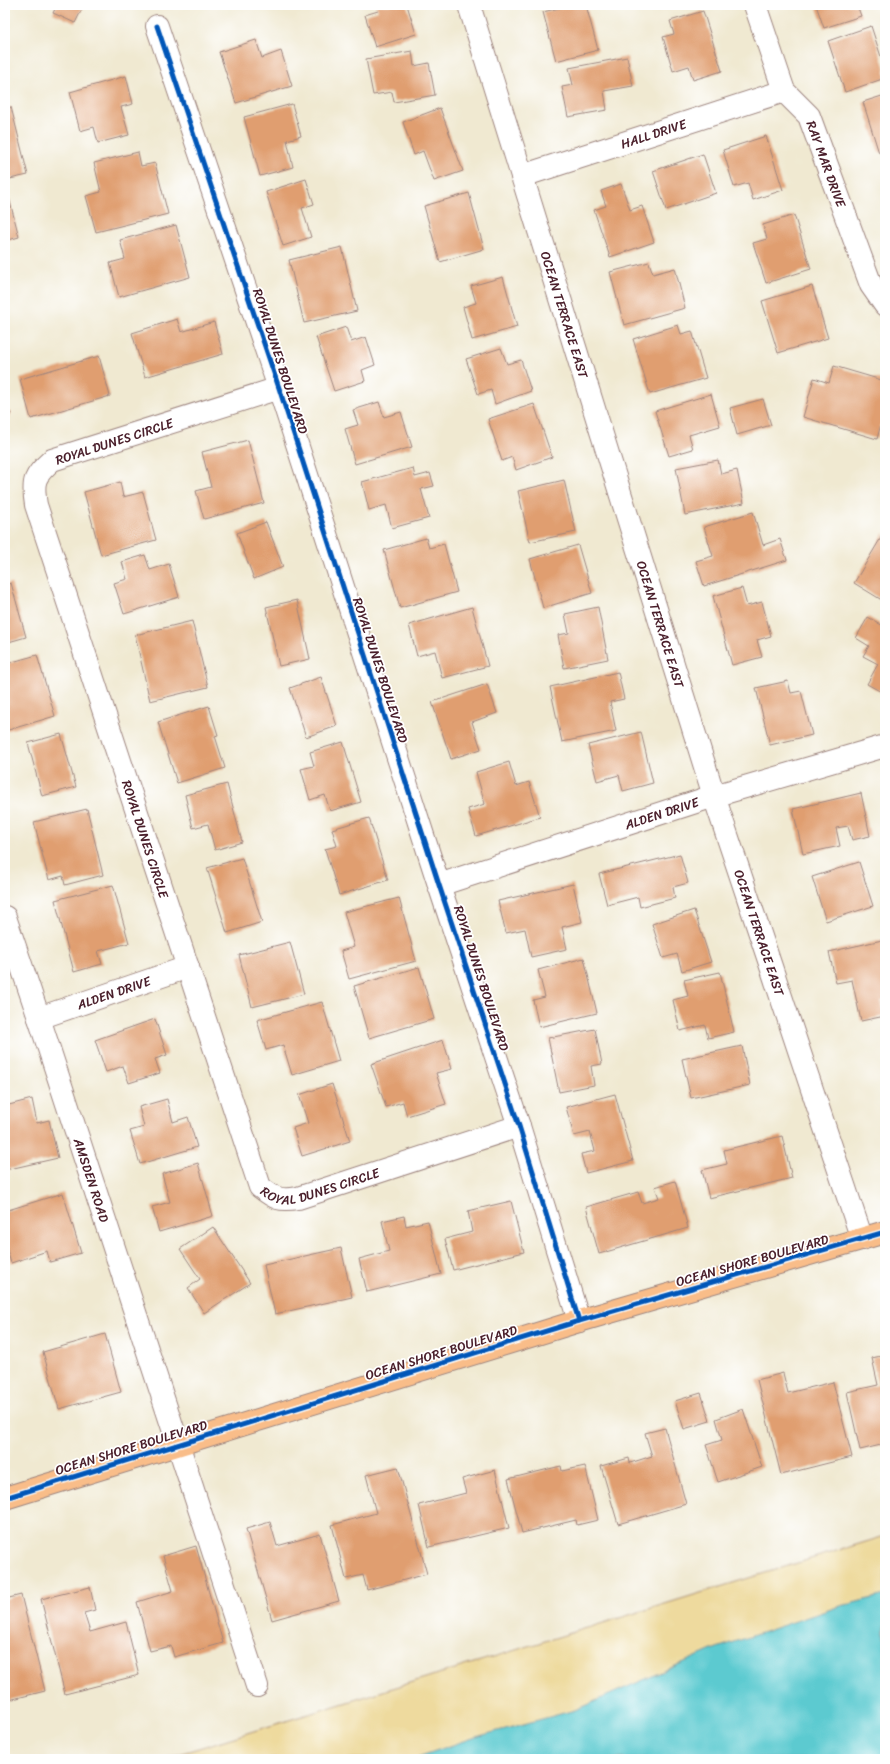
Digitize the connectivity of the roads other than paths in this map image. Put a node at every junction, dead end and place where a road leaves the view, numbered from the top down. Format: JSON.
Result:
{"nodes":[{"id":1,"x":469,"y":5,"type":"edge"},
{"id":2,"x":755,"y":5,"type":"edge"},
{"id":3,"x":157,"y":26,"type":"dead end"},
{"id":4,"x":784,"y":91,"type":"junction"},
{"id":5,"x":522,"y":176,"type":"junction"},
{"id":6,"x":884,"y":305,"type":"edge"},
{"id":7,"x":279,"y":388,"type":"junction"},
{"id":8,"x":885,"y":746,"type":"edge"},
{"id":9,"x":714,"y":796,"type":"junction"},
{"id":10,"x":440,"y":885,"type":"junction"},
{"id":11,"x":5,"y":917,"type":"edge"},
{"id":12,"x":188,"y":967,"type":"junction"},
{"id":13,"x":39,"y":1018,"type":"junction"},
{"id":14,"x":519,"y":1126,"type":"junction"},
{"id":15,"x":885,"y":1232,"type":"edge"},
{"id":16,"x":862,"y":1240,"type":"junction"},
{"id":17,"x":579,"y":1321,"type":"junction"},
{"id":18,"x":177,"y":1444,"type":"junction"},
{"id":19,"x":5,"y":1498,"type":"edge"},
{"id":20,"x":257,"y":1686,"type":"dead end"}],
"edges":[{"from":1,"to":5,"type":"street","name":"OCEAN TERRACE EAST"},
{"from":2,"to":4,"type":"street","name":"RAY MAR DRIVE"},
{"from":3,"to":7,"type":"street","name":"ROYAL DUNES BOULEVARD"},
{"from":4,"to":5,"type":"street","name":"HALL DRIVE"},
{"from":4,"to":6,"type":"street","name":"RAY MAR DRIVE"},
{"from":5,"to":9,"type":"street","name":"OCEAN TERRACE EAST"},
{"from":7,"to":10,"type":"street","name":"ROYAL DUNES BOULEVARD"},
{"from":7,"to":12,"type":"street","name":"ROYAL DUNES CIRCLE"},
{"from":8,"to":9,"type":"street","name":"ALDEN DRIVE"},
{"from":9,"to":10,"type":"street","name":"ALDEN DRIVE"},
{"from":9,"to":16,"type":"street","name":"OCEAN TERRACE EAST"},
{"from":10,"to":14,"type":"street","name":"ROYAL DUNES BOULEVARD"},
{"from":11,"to":13,"type":"street","name":"AMSDEN ROAD"},
{"from":12,"to":13,"type":"street","name":"ALDEN DRIVE"},
{"from":12,"to":14,"type":"street","name":"ROYAL DUNES CIRCLE"},
{"from":13,"to":18,"type":"street","name":"AMSDEN ROAD"},
{"from":14,"to":17,"type":"street","name":"ROYAL DUNES BOULEVARD"},
{"from":15,"to":16,"type":"main road","name":"OCEAN SHORE BOULEVARD"},
{"from":16,"to":17,"type":"main road","name":"OCEAN SHORE BOULEVARD"},
{"from":17,"to":18,"type":"main road","name":"OCEAN SHORE BOULEVARD"},
{"from":18,"to":19,"type":"main road","name":"OCEAN SHORE BOULEVARD"},
{"from":18,"to":20,"type":"street","name":"AMSDEN ROAD"}]}
